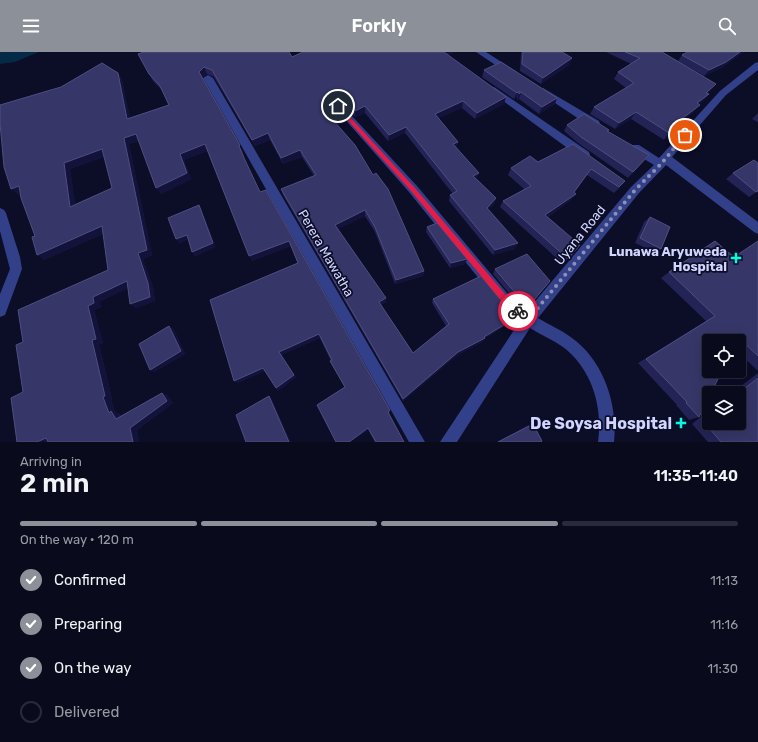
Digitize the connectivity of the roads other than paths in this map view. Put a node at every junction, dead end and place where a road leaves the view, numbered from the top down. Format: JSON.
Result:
{"nodes":[{"id":1,"x":480,"y":52,"type":"edge"},
{"id":2,"x":758,"y":64,"type":"edge"},
{"id":3,"x":520,"y":77,"type":"edge"},
{"id":4,"x":208,"y":78,"type":"edge"},
{"id":5,"x":486,"y":85,"type":"edge"},
{"id":6,"x":533,"y":85,"type":"edge"},
{"id":7,"x":338,"y":106,"type":"edge"},
{"id":8,"x":600,"y":127,"type":"edge"},
{"id":9,"x":627,"y":144,"type":"edge"},
{"id":10,"x":663,"y":160,"type":"junction"},
{"id":11,"x":596,"y":163,"type":"edge"},
{"id":12,"x":0,"y":213,"type":"edge"},
{"id":13,"x":758,"y":230,"type":"edge"},
{"id":14,"x":0,"y":311,"type":"edge"},
{"id":15,"x":528,"y":320,"type":"junction"},
{"id":16,"x":417,"y":442,"type":"edge"},
{"id":17,"x":448,"y":442,"type":"edge"},
{"id":18,"x":606,"y":442,"type":"edge"}],
"edges":[{"from":1,"to":3,"type":"street"},
{"from":2,"to":10,"type":"street","name":"Uyana Road"},
{"from":4,"to":16,"type":"street","name":"Perera Mawatha"},
{"from":5,"to":11,"type":"street"},
{"from":6,"to":8,"type":"street"},
{"from":7,"to":15,"type":"street"},
{"from":9,"to":10,"type":"street"},
{"from":10,"to":13,"type":"street"},
{"from":10,"to":15,"type":"street","name":"Uyana Road"},
{"from":12,"to":14,"type":"street"},
{"from":15,"to":17,"type":"street","name":"Uyana Road"},
{"from":15,"to":18,"type":"street"}]}
